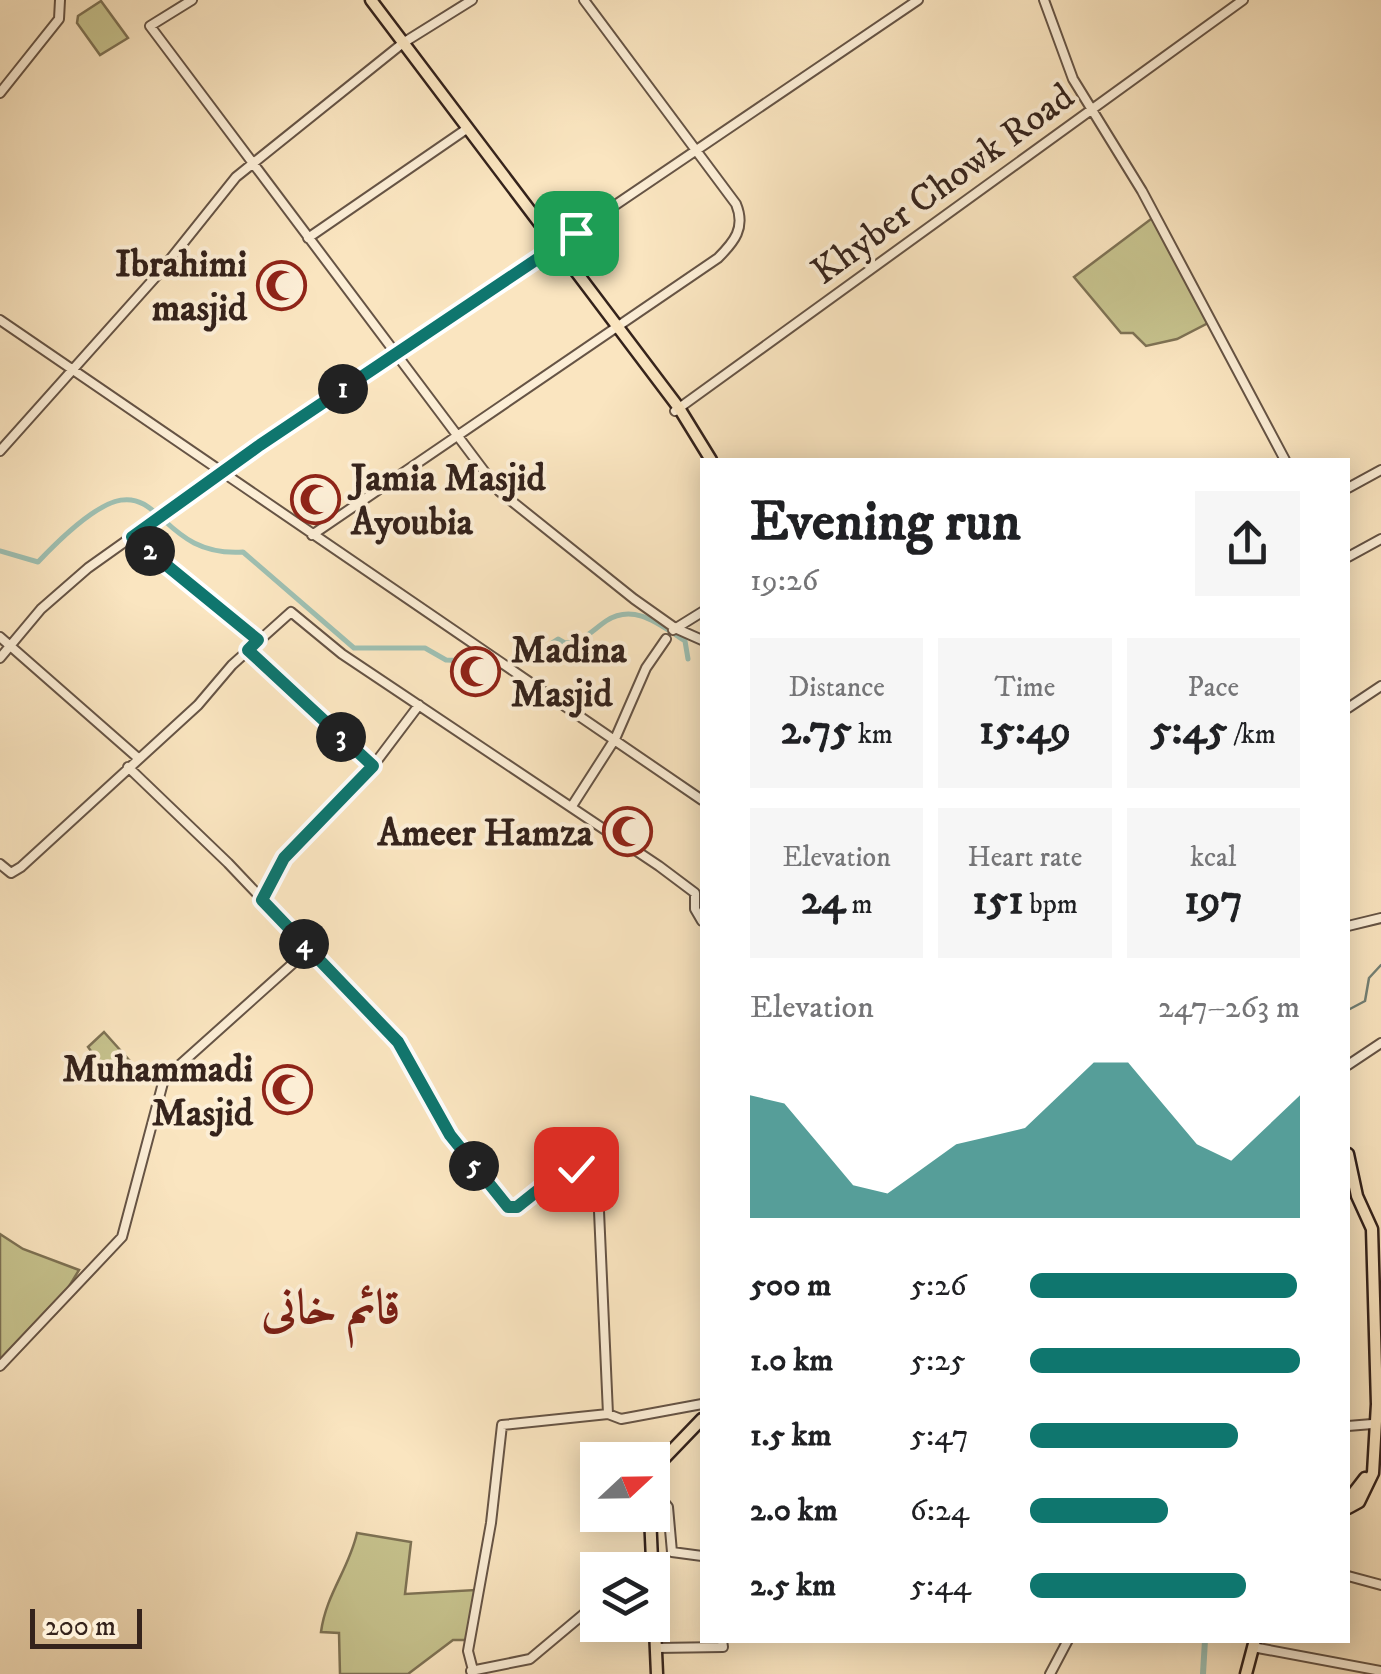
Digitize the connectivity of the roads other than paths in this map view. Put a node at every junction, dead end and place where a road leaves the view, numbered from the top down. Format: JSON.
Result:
{"nodes":[{"id":1,"x":60,"y":0,"type":"edge"},
{"id":2,"x":192,"y":0,"type":"edge"},
{"id":3,"x":371,"y":0,"type":"edge"},
{"id":4,"x":472,"y":0,"type":"edge"},
{"id":5,"x":584,"y":0,"type":"edge"},
{"id":6,"x":918,"y":0,"type":"edge"},
{"id":7,"x":1044,"y":0,"type":"edge"},
{"id":8,"x":1243,"y":0,"type":"edge"},
{"id":9,"x":402,"y":43,"type":"junction"},
{"id":10,"x":0,"y":93,"type":"edge"},
{"id":11,"x":1093,"y":108,"type":"junction"},
{"id":12,"x":468,"y":128,"type":"junction"},
{"id":13,"x":696,"y":151,"type":"junction"},
{"id":14,"x":254,"y":164,"type":"junction"},
{"id":15,"x":308,"y":238,"type":"junction"},
{"id":16,"x":557,"y":246,"type":"junction"},
{"id":17,"x":0,"y":320,"type":"edge"},
{"id":18,"x":617,"y":327,"type":"junction"},
{"id":19,"x":394,"y":356,"type":"junction"},
{"id":20,"x":71,"y":371,"type":"junction"},
{"id":21,"x":676,"y":408,"type":"junction"},
{"id":22,"x":456,"y":435,"type":"junction"},
{"id":23,"x":0,"y":451,"type":"edge"},
{"id":24,"x":707,"y":458,"type":"edge"},
{"id":25,"x":1284,"y":458,"type":"edge"},
{"id":26,"x":1381,"y":470,"type":"edge"},
{"id":27,"x":220,"y":474,"type":"junction"},
{"id":28,"x":1350,"y":487,"type":"edge"},
{"id":29,"x":312,"y":534,"type":"junction"},
{"id":30,"x":132,"y":537,"type":"junction"},
{"id":31,"x":1381,"y":539,"type":"edge"},
{"id":32,"x":1350,"y":556,"type":"edge"},
{"id":33,"x":700,"y":613,"type":"edge"},
{"id":34,"x":674,"y":629,"type":"junction"},
{"id":35,"x":0,"y":637,"type":"edge"},
{"id":36,"x":666,"y":639,"type":"dead end"},
{"id":37,"x":700,"y":639,"type":"edge"},
{"id":38,"x":258,"y":640,"type":"junction"},
{"id":39,"x":10,"y":646,"type":"junction"},
{"id":40,"x":248,"y":650,"type":"junction"},
{"id":41,"x":0,"y":658,"type":"edge"},
{"id":42,"x":1381,"y":686,"type":"edge"},
{"id":43,"x":419,"y":705,"type":"junction"},
{"id":44,"x":1350,"y":707,"type":"edge"},
{"id":45,"x":615,"y":739,"type":"junction"},
{"id":46,"x":138,"y":758,"type":"junction"},
{"id":47,"x":373,"y":766,"type":"junction"},
{"id":48,"x":128,"y":767,"type":"junction"},
{"id":49,"x":700,"y":799,"type":"edge"},
{"id":50,"x":572,"y":806,"type":"junction"},
{"id":51,"x":0,"y":864,"type":"edge"},
{"id":52,"x":4,"y":875,"type":"edge"},
{"id":53,"x":262,"y":900,"type":"junction"},
{"id":54,"x":700,"y":918,"type":"edge"},
{"id":55,"x":1381,"y":918,"type":"edge"},
{"id":56,"x":1350,"y":926,"type":"edge"},
{"id":57,"x":309,"y":949,"type":"junction"},
{"id":58,"x":1381,"y":1043,"type":"edge"},
{"id":59,"x":1350,"y":1064,"type":"edge"},
{"id":60,"x":1350,"y":1163,"type":"edge"},
{"id":61,"x":1350,"y":1187,"type":"edge"},
{"id":62,"x":0,"y":1366,"type":"edge"},
{"id":63,"x":700,"y":1404,"type":"edge"},
{"id":64,"x":1379,"y":1404,"type":"edge"},
{"id":65,"x":608,"y":1414,"type":"junction"},
{"id":66,"x":700,"y":1421,"type":"edge"},
{"id":67,"x":1372,"y":1424,"type":"junction"},
{"id":68,"x":1350,"y":1426,"type":"edge"},
{"id":69,"x":700,"y":1430,"type":"edge"},
{"id":70,"x":670,"y":1454,"type":"edge"},
{"id":71,"x":670,"y":1457,"type":"edge"},
{"id":72,"x":1350,"y":1498,"type":"edge"},
{"id":73,"x":1350,"y":1507,"type":"edge"},
{"id":74,"x":670,"y":1530,"type":"edge"},
{"id":75,"x":648,"y":1532,"type":"edge"},
{"id":76,"x":700,"y":1556,"type":"edge"},
{"id":77,"x":1350,"y":1576,"type":"edge"},
{"id":78,"x":1381,"y":1584,"type":"edge"},
{"id":79,"x":580,"y":1617,"type":"edge"},
{"id":80,"x":652,"y":1642,"type":"edge"},
{"id":81,"x":722,"y":1643,"type":"edge"},
{"id":82,"x":1066,"y":1643,"type":"edge"},
{"id":83,"x":1257,"y":1643,"type":"edge"},
{"id":84,"x":657,"y":1648,"type":"junction"},
{"id":85,"x":1381,"y":1671,"type":"edge"},
{"id":86,"x":472,"y":1673,"type":"edge"},
{"id":87,"x":654,"y":1674,"type":"edge"},
{"id":88,"x":1050,"y":1674,"type":"edge"},
{"id":89,"x":1249,"y":1674,"type":"edge"}],
"edges":[{"from":1,"to":10,"type":"street"},
{"from":2,"to":14,"type":"street"},
{"from":3,"to":9,"type":"main road"},
{"from":4,"to":9,"type":"street"},
{"from":5,"to":13,"type":"street"},
{"from":6,"to":13,"type":"street"},
{"from":7,"to":11,"type":"street"},
{"from":8,"to":11,"type":"street","name":"Khyber Chowk Road"},
{"from":9,"to":12,"type":"main road"},
{"from":9,"to":14,"type":"street"},
{"from":11,"to":21,"type":"street","name":"Khyber Chowk Road"},
{"from":11,"to":25,"type":"street"},
{"from":12,"to":15,"type":"street"},
{"from":12,"to":16,"type":"main road"},
{"from":13,"to":16,"type":"street"},
{"from":13,"to":18,"type":"street"},
{"from":14,"to":15,"type":"street"},
{"from":14,"to":20,"type":"street"},
{"from":15,"to":19,"type":"street"},
{"from":16,"to":18,"type":"main road"},
{"from":16,"to":19,"type":"street"},
{"from":17,"to":20,"type":"street"},
{"from":18,"to":21,"type":"main road"},
{"from":18,"to":22,"type":"street"},
{"from":19,"to":22,"type":"street"},
{"from":19,"to":27,"type":"street"},
{"from":20,"to":23,"type":"street"},
{"from":20,"to":27,"type":"street"},
{"from":21,"to":24,"type":"main road"},
{"from":22,"to":29,"type":"street"},
{"from":22,"to":34,"type":"street"},
{"from":26,"to":28,"type":"street"},
{"from":27,"to":29,"type":"street"},
{"from":27,"to":30,"type":"street"},
{"from":29,"to":45,"type":"street"},
{"from":30,"to":38,"type":"street"},
{"from":30,"to":39,"type":"street"},
{"from":31,"to":32,"type":"street"},
{"from":33,"to":34,"type":"street"},
{"from":34,"to":37,"type":"street"},
{"from":35,"to":39,"type":"street"},
{"from":36,"to":45,"type":"street"},
{"from":38,"to":40,"type":"street"},
{"from":38,"to":43,"type":"street"},
{"from":39,"to":41,"type":"street"},
{"from":39,"to":46,"type":"street"},
{"from":40,"to":46,"type":"street"},
{"from":40,"to":47,"type":"street"},
{"from":42,"to":44,"type":"street"},
{"from":43,"to":47,"type":"street"},
{"from":43,"to":50,"type":"street"},
{"from":45,"to":49,"type":"street"},
{"from":45,"to":50,"type":"street"},
{"from":46,"to":48,"type":"street"},
{"from":47,"to":53,"type":"street"},
{"from":48,"to":52,"type":"street"},
{"from":48,"to":53,"type":"street"},
{"from":50,"to":54,"type":"street"},
{"from":51,"to":52,"type":"street"},
{"from":53,"to":57,"type":"street"},
{"from":55,"to":56,"type":"street"},
{"from":57,"to":62,"type":"street"},
{"from":57,"to":65,"type":"street"},
{"from":58,"to":59,"type":"street"},
{"from":60,"to":64,"type":"main road"},
{"from":61,"to":67,"type":"main road"},
{"from":63,"to":65,"type":"street"},
{"from":64,"to":73,"type":"main road"},
{"from":65,"to":86,"type":"street"},
{"from":66,"to":70,"type":"main road"},
{"from":67,"to":68,"type":"street"},
{"from":67,"to":72,"type":"main road"},
{"from":69,"to":71,"type":"main road"},
{"from":74,"to":76,"type":"street"},
{"from":75,"to":84,"type":"main road"},
{"from":77,"to":78,"type":"street"},
{"from":79,"to":86,"type":"street"},
{"from":80,"to":87,"type":"main road"},
{"from":81,"to":84,"type":"street"},
{"from":82,"to":88,"type":"street"},
{"from":83,"to":85,"type":"street"},
{"from":83,"to":89,"type":"main road"},
{"from":84,"to":87,"type":"main road"}]}
